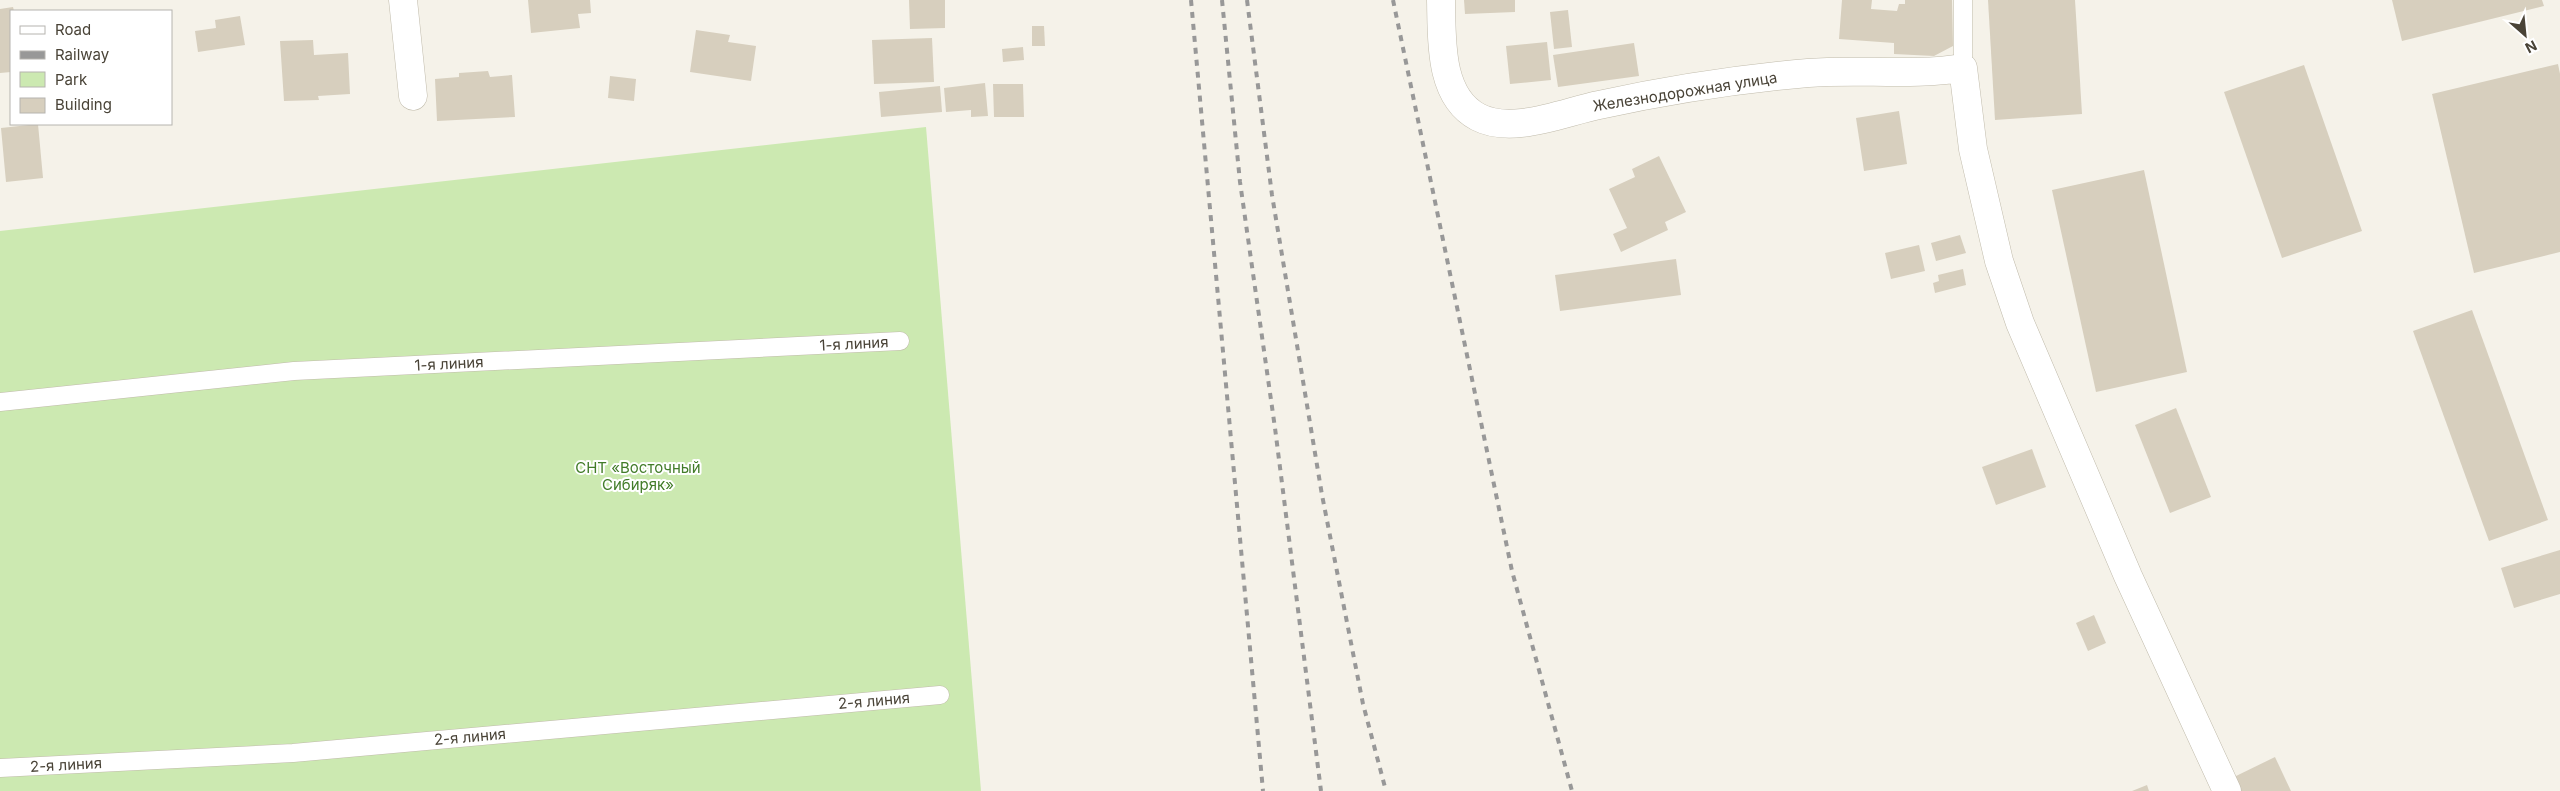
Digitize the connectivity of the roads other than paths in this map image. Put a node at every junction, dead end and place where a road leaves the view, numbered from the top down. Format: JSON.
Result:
{"nodes":[{"id":1,"x":403,"y":0,"type":"edge"},
{"id":2,"x":1441,"y":0,"type":"edge"},
{"id":3,"x":1963,"y":0,"type":"edge"},
{"id":4,"x":1963,"y":68,"type":"junction"},
{"id":5,"x":413,"y":96,"type":"dead end"},
{"id":6,"x":900,"y":342,"type":"dead end"},
{"id":7,"x":0,"y":402,"type":"edge"},
{"id":8,"x":940,"y":695,"type":"dead end"},
{"id":9,"x":0,"y":768,"type":"edge"},
{"id":10,"x":2227,"y":791,"type":"edge"}],
"edges":[{"from":1,"to":5,"type":"street"},
{"from":2,"to":4,"type":"street","name":"Железнодорожная улица"},
{"from":3,"to":4,"type":"lane"},
{"from":4,"to":10,"type":"street"},
{"from":6,"to":7,"type":"lane","name":"1-я линия"},
{"from":8,"to":9,"type":"lane","name":"2-я линия"}]}
